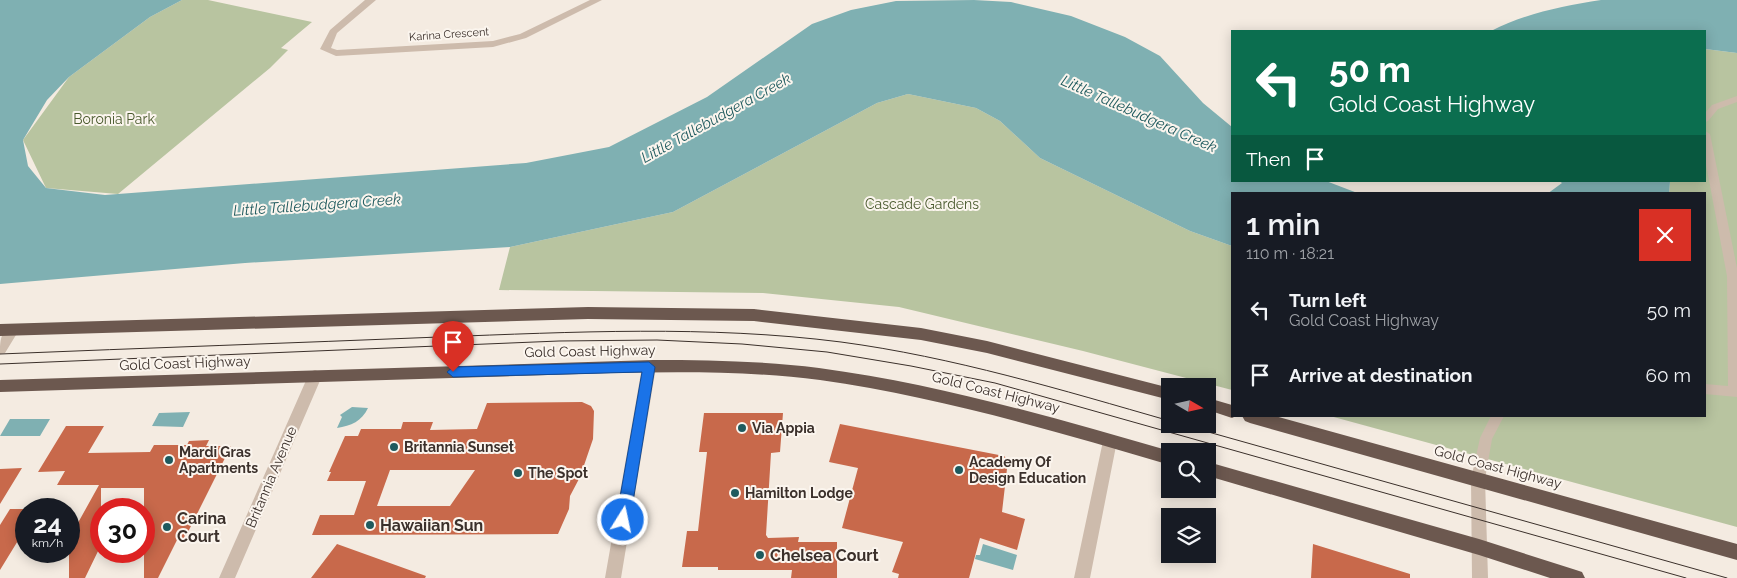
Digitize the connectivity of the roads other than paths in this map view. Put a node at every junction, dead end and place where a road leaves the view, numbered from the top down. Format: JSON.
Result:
{"nodes":[{"id":1,"x":371,"y":0,"type":"edge"},
{"id":2,"x":597,"y":0,"type":"edge"},
{"id":3,"x":1737,"y":99,"type":"edge"},
{"id":4,"x":1706,"y":118,"type":"edge"},
{"id":5,"x":1706,"y":139,"type":"edge"},
{"id":6,"x":6,"y":330,"type":"edge"},
{"id":7,"x":0,"y":349,"type":"edge"},
{"id":8,"x":649,"y":367,"type":"junction"},
{"id":9,"x":315,"y":376,"type":"junction"},
{"id":10,"x":0,"y":386,"type":"edge"},
{"id":11,"x":1706,"y":390,"type":"edge"},
{"id":12,"x":1161,"y":392,"type":"edge"},
{"id":13,"x":1736,"y":392,"type":"edge"},
{"id":14,"x":1216,"y":406,"type":"edge"},
{"id":15,"x":1231,"y":411,"type":"edge"},
{"id":16,"x":1254,"y":417,"type":"edge"},
{"id":17,"x":1497,"y":417,"type":"edge"},
{"id":18,"x":1110,"y":441,"type":"junction"},
{"id":19,"x":1161,"y":455,"type":"edge"},
{"id":20,"x":1216,"y":471,"type":"edge"},
{"id":21,"x":1478,"y":479,"type":"junction"},
{"id":22,"x":1479,"y":547,"type":"junction"},
{"id":23,"x":1737,"y":552,"type":"edge"},
{"id":24,"x":227,"y":578,"type":"edge"},
{"id":25,"x":613,"y":578,"type":"edge"},
{"id":26,"x":1082,"y":578,"type":"edge"},
{"id":27,"x":1480,"y":578,"type":"edge"},
{"id":28,"x":1576,"y":578,"type":"edge"}],
"edges":[{"from":1,"to":2,"type":"street","name":"Karina Crescent"},
{"from":3,"to":4,"type":"lane"},
{"from":5,"to":13,"type":"lane"},
{"from":6,"to":7,"type":"street"},
{"from":6,"to":12,"type":"highway"},
{"from":8,"to":9,"type":"highway","name":"Gold Coast Highway"},
{"from":8,"to":18,"type":"highway","name":"Gold Coast Highway"},
{"from":8,"to":25,"type":"street"},
{"from":9,"to":10,"type":"highway","name":"Gold Coast Highway"},
{"from":9,"to":24,"type":"street","name":"Britannia Avenue"},
{"from":11,"to":13,"type":"lane"},
{"from":14,"to":15,"type":"highway"},
{"from":16,"to":21,"type":"highway","name":"Gold Coast Highway"},
{"from":17,"to":21,"type":"lane"},
{"from":18,"to":19,"type":"highway","name":"Gold Coast Highway"},
{"from":18,"to":26,"type":"street"},
{"from":20,"to":22,"type":"highway"},
{"from":21,"to":22,"type":"street"},
{"from":21,"to":23,"type":"highway","name":"Gold Coast Highway"},
{"from":22,"to":27,"type":"street"},
{"from":22,"to":28,"type":"highway"}]}
